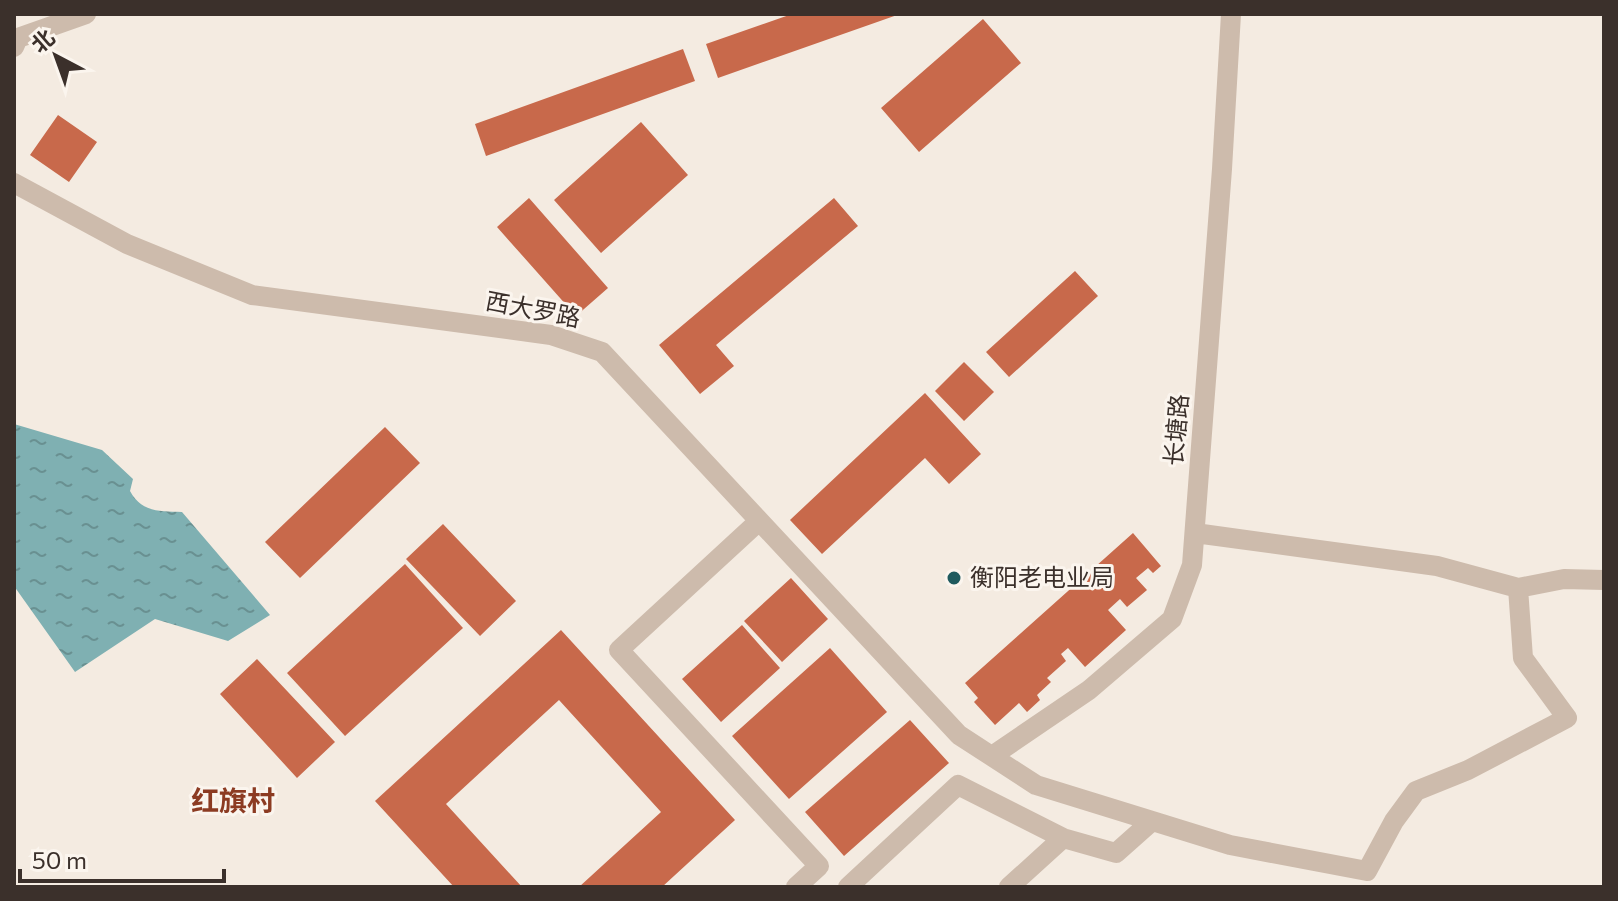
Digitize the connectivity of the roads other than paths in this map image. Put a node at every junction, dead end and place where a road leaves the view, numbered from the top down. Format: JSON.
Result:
{"nodes":[{"id":1,"x":86,"y":14,"type":"edge"},
{"id":2,"x":1231,"y":14,"type":"edge"},
{"id":3,"x":15,"y":40,"type":"edge"},
{"id":4,"x":17,"y":191,"type":"edge"},
{"id":5,"x":759,"y":521,"type":"junction"},
{"id":6,"x":1195,"y":533,"type":"junction"},
{"id":7,"x":1604,"y":580,"type":"edge"},
{"id":8,"x":1518,"y":588,"type":"junction"},
{"id":9,"x":992,"y":756,"type":"junction"},
{"id":10,"x":1152,"y":821,"type":"junction"},
{"id":11,"x":1063,"y":838,"type":"junction"},
{"id":12,"x":819,"y":866,"type":"junction"},
{"id":13,"x":796,"y":887,"type":"edge"},
{"id":14,"x":838,"y":887,"type":"edge"},
{"id":15,"x":848,"y":887,"type":"edge"},
{"id":16,"x":1009,"y":887,"type":"edge"}],
"edges":[{"from":1,"to":3,"type":"street"},
{"from":2,"to":6,"type":"street","name":"长塘路"},
{"from":4,"to":5,"type":"street","name":"西大罗路"},
{"from":5,"to":9,"type":"street","name":"西大罗路"},
{"from":5,"to":12,"type":"street"},
{"from":6,"to":8,"type":"street"},
{"from":6,"to":9,"type":"street","name":"长塘路"},
{"from":7,"to":8,"type":"street"},
{"from":8,"to":10,"type":"street","name":"西大罗路"},
{"from":9,"to":10,"type":"street","name":"西大罗路"},
{"from":10,"to":11,"type":"street"},
{"from":11,"to":15,"type":"street"},
{"from":11,"to":16,"type":"street"},
{"from":12,"to":13,"type":"street"},
{"from":12,"to":14,"type":"street"}]}
